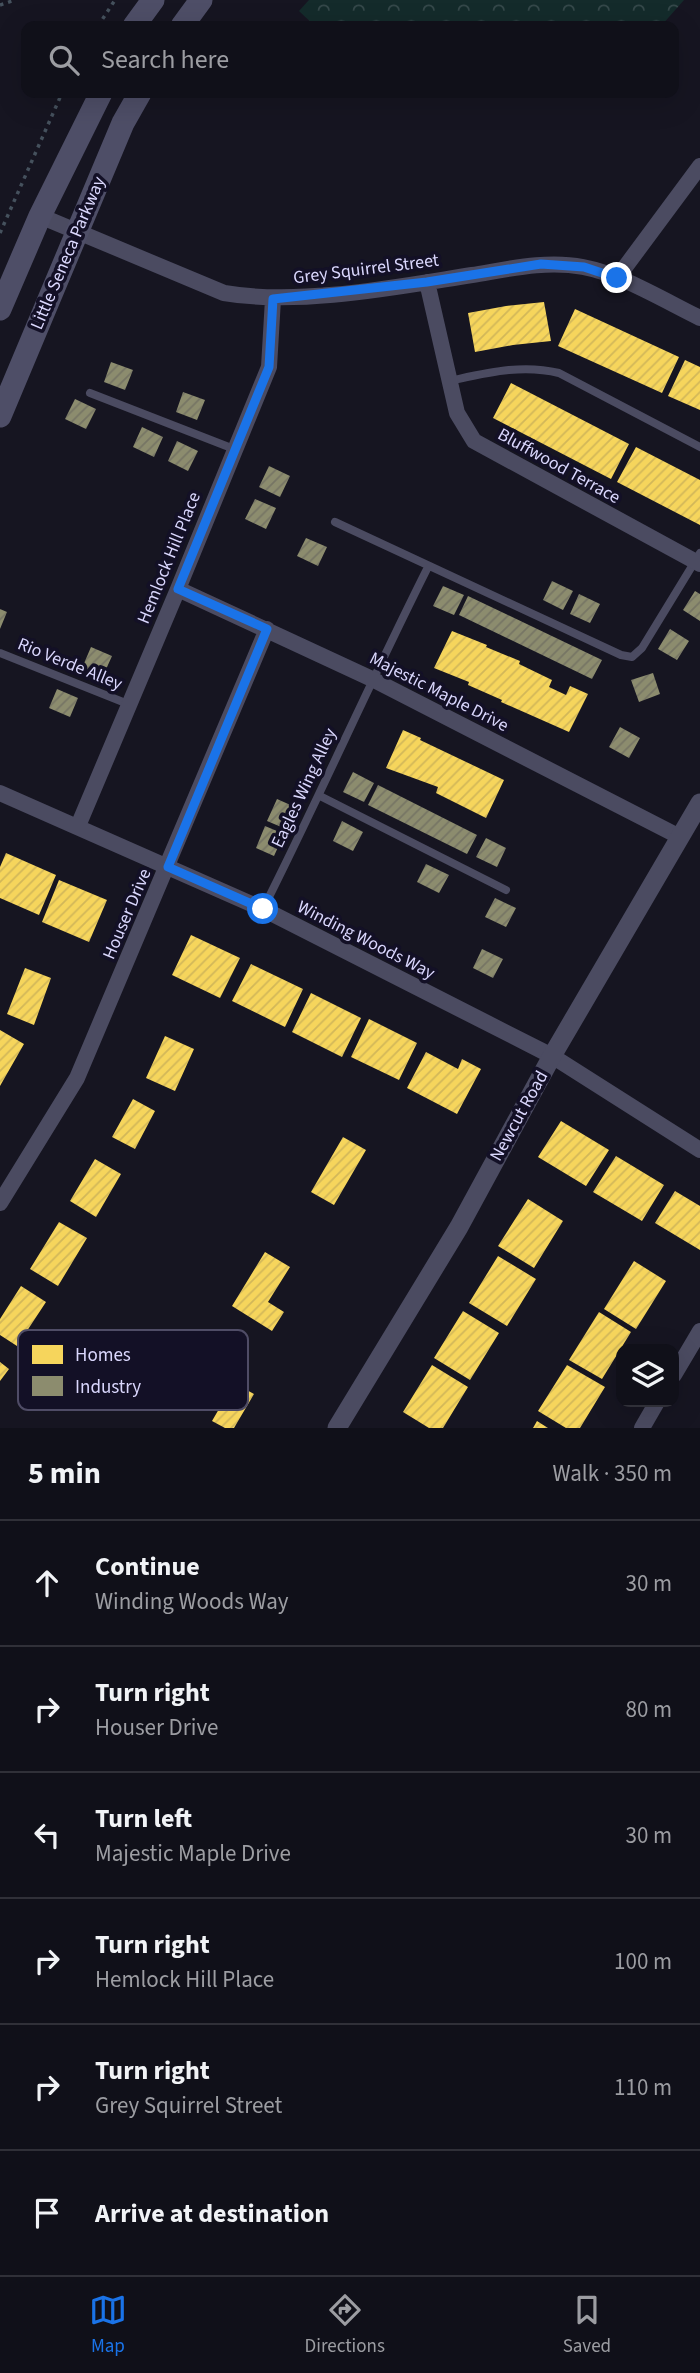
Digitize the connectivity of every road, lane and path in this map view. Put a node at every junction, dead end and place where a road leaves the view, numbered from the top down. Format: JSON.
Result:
{"nodes":[{"id":1,"x":15,"y":0,"type":"edge"},
{"id":2,"x":115,"y":0,"type":"edge"},
{"id":3,"x":153,"y":0,"type":"edge"},
{"id":4,"x":201,"y":0,"type":"edge"},
{"id":5,"x":0,"y":5,"type":"edge"},
{"id":6,"x":101,"y":21,"type":"edge"},
{"id":7,"x":138,"y":21,"type":"edge"},
{"id":8,"x":186,"y":21,"type":"edge"},
{"id":9,"x":60,"y":98,"type":"edge"},
{"id":10,"x":99,"y":98,"type":"edge"},
{"id":11,"x":137,"y":98,"type":"edge"},
{"id":12,"x":700,"y":166,"type":"edge"},
{"id":13,"x":40,"y":216,"type":"junction"},
{"id":14,"x":77,"y":232,"type":"junction"},
{"id":15,"x":0,"y":233,"type":"edge"},
{"id":16,"x":617,"y":278,"type":"junction"},
{"id":17,"x":427,"y":282,"type":"junction"},
{"id":18,"x":273,"y":299,"type":"junction"},
{"id":19,"x":0,"y":309,"type":"edge"},
{"id":20,"x":700,"y":318,"type":"edge"},
{"id":21,"x":449,"y":381,"type":"junction"},
{"id":22,"x":90,"y":393,"type":"dead end"},
{"id":23,"x":0,"y":416,"type":"edge"},
{"id":24,"x":700,"y":446,"type":"edge"},
{"id":25,"x":233,"y":449,"type":"junction"},
{"id":26,"x":335,"y":522,"type":"dead end"},
{"id":27,"x":698,"y":560,"type":"edge"},
{"id":28,"x":428,"y":567,"type":"junction"},
{"id":29,"x":178,"y":589,"type":"junction"},
{"id":30,"x":267,"y":629,"type":"junction"},
{"id":31,"x":0,"y":653,"type":"edge"},
{"id":32,"x":372,"y":679,"type":"junction"},
{"id":33,"x":128,"y":704,"type":"junction"},
{"id":34,"x":0,"y":793,"type":"edge"},
{"id":35,"x":320,"y":796,"type":"junction"},
{"id":36,"x":700,"y":803,"type":"edge"},
{"id":37,"x":78,"y":826,"type":"junction"},
{"id":38,"x":680,"y":837,"type":"junction"},
{"id":39,"x":168,"y":867,"type":"junction"},
{"id":40,"x":506,"y":890,"type":"dead end"},
{"id":41,"x":263,"y":909,"type":"junction"},
{"id":42,"x":552,"y":1056,"type":"junction"},
{"id":43,"x":700,"y":1150,"type":"edge"},
{"id":44,"x":0,"y":1203,"type":"edge"},
{"id":45,"x":700,"y":1331,"type":"edge"},
{"id":46,"x":679,"y":1366,"type":"edge"},
{"id":47,"x":654,"y":1407,"type":"edge"},
{"id":48,"x":337,"y":1428,"type":"edge"},
{"id":49,"x":642,"y":1428,"type":"edge"}],
"edges":[{"from":1,"to":5,"type":"path"},
{"from":2,"to":6,"type":"path"},
{"from":3,"to":7,"type":"main road"},
{"from":4,"to":8,"type":"main road"},
{"from":9,"to":15,"type":"path"},
{"from":10,"to":13,"type":"main road","name":"Little Seneca Parkway"},
{"from":11,"to":14,"type":"main road","name":"Little Seneca Parkway"},
{"from":12,"to":16,"type":"street"},
{"from":13,"to":14,"type":"street","name":"Grey Squirrel Street"},
{"from":13,"to":19,"type":"main road","name":"Little Seneca Parkway"},
{"from":14,"to":18,"type":"street","name":"Grey Squirrel Street"},
{"from":14,"to":23,"type":"main road","name":"Little Seneca Parkway"},
{"from":16,"to":17,"type":"street","name":"Grey Squirrel Street"},
{"from":16,"to":20,"type":"street","name":"Grey Squirrel Street"},
{"from":17,"to":18,"type":"street","name":"Grey Squirrel Street"},
{"from":17,"to":21,"type":"street","name":"Bluffwood Terrace"},
{"from":18,"to":25,"type":"street","name":"Hemlock Hill Place"},
{"from":21,"to":24,"type":"lane"},
{"from":21,"to":27,"type":"street","name":"Bluffwood Terrace"},
{"from":22,"to":25,"type":"lane"},
{"from":25,"to":29,"type":"street","name":"Hemlock Hill Place"},
{"from":26,"to":28,"type":"lane"},
{"from":27,"to":28,"type":"lane"},
{"from":28,"to":32,"type":"lane","name":"Eagles Wing Alley"},
{"from":29,"to":30,"type":"street","name":"Majestic Maple Drive"},
{"from":29,"to":33,"type":"street","name":"Hemlock Hill Place"},
{"from":30,"to":32,"type":"street","name":"Majestic Maple Drive"},
{"from":30,"to":39,"type":"street","name":"Houser Drive"},
{"from":31,"to":33,"type":"lane","name":"Rio Verde Alley"},
{"from":32,"to":35,"type":"lane","name":"Eagles Wing Alley"},
{"from":32,"to":38,"type":"street","name":"Majestic Maple Drive"},
{"from":33,"to":37,"type":"street","name":"Hemlock Hill Place"},
{"from":34,"to":37,"type":"street","name":"Winding Woods Way"},
{"from":35,"to":40,"type":"lane"},
{"from":35,"to":41,"type":"lane","name":"Eagles Wing Alley"},
{"from":36,"to":38,"type":"street","name":"Newcut Road"},
{"from":37,"to":39,"type":"street","name":"Winding Woods Way"},
{"from":38,"to":42,"type":"street","name":"Newcut Road"},
{"from":39,"to":41,"type":"street","name":"Winding Woods Way"},
{"from":39,"to":44,"type":"street","name":"Houser Drive"},
{"from":41,"to":42,"type":"street","name":"Winding Woods Way"},
{"from":42,"to":43,"type":"street","name":"Winding Woods Way"},
{"from":42,"to":48,"type":"street","name":"Newcut Road"},
{"from":45,"to":46,"type":"street"},
{"from":47,"to":49,"type":"street"}]}
